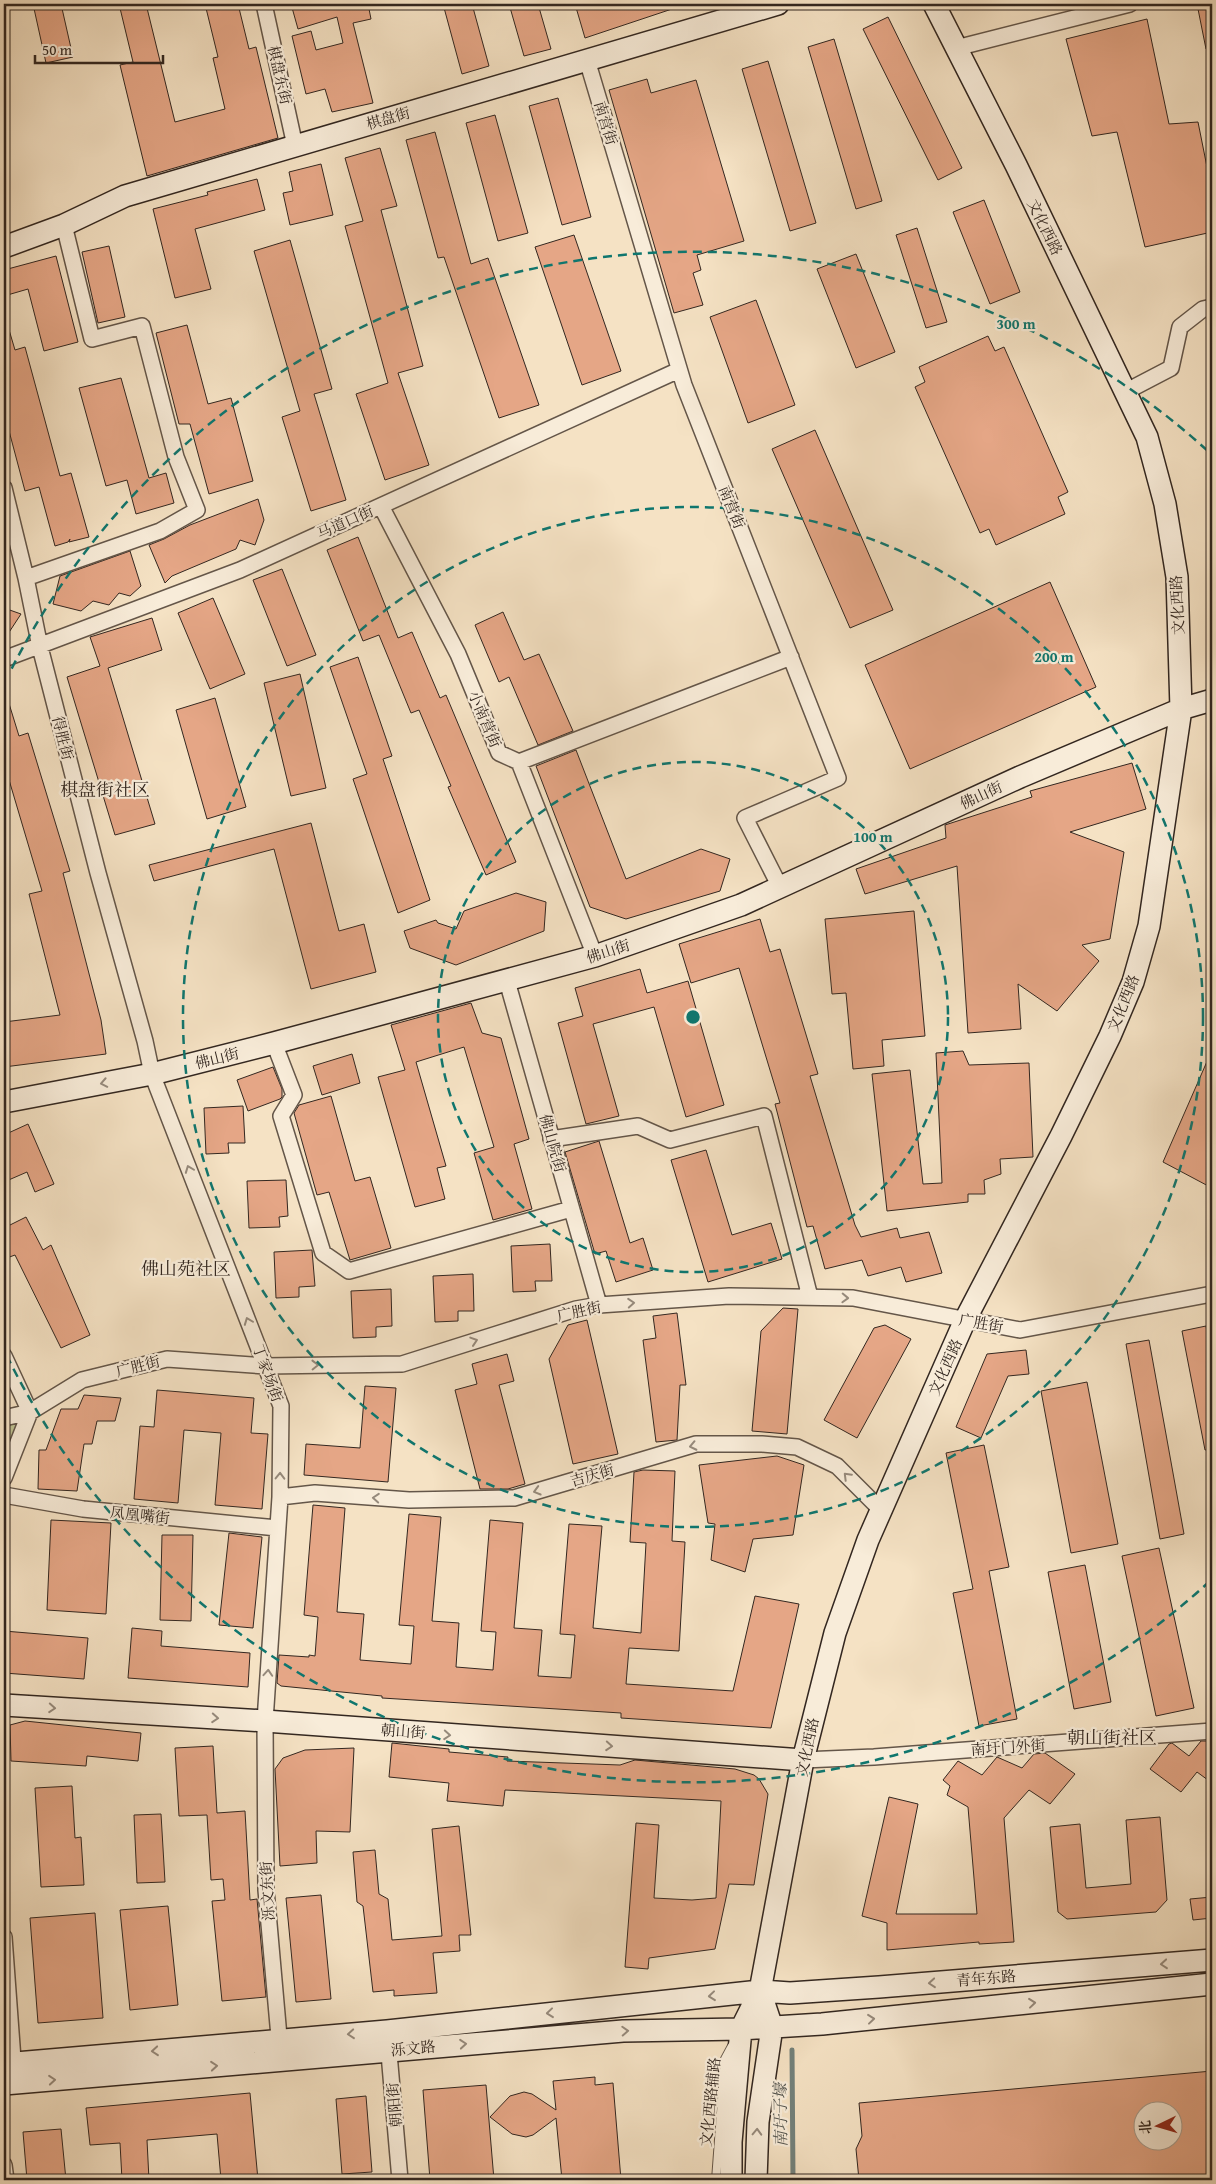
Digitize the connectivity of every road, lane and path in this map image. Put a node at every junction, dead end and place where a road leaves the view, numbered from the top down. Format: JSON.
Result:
{"nodes":[{"id":1,"x":264,"y":4,"type":"edge"},
{"id":2,"x":778,"y":4,"type":"edge"},
{"id":3,"x":934,"y":4,"type":"edge"},
{"id":4,"x":1130,"y":4,"type":"edge"},
{"id":5,"x":956,"y":48,"type":"junction"},
{"id":6,"x":587,"y":60,"type":"junction"},
{"id":7,"x":296,"y":146,"type":"junction"},
{"id":8,"x":64,"y":225,"type":"junction"},
{"id":9,"x":4,"y":247,"type":"edge"},
{"id":10,"x":1212,"y":307,"type":"edge"},
{"id":11,"x":679,"y":370,"type":"junction"},
{"id":12,"x":1125,"y":392,"type":"junction"},
{"id":13,"x":4,"y":488,"type":"edge"},
{"id":14,"x":381,"y":506,"type":"junction"},
{"id":15,"x":26,"y":578,"type":"junction"},
{"id":16,"x":40,"y":647,"type":"junction"},
{"id":17,"x":791,"y":657,"type":"junction"},
{"id":18,"x":4,"y":659,"type":"edge"},
{"id":19,"x":1212,"y":700,"type":"edge"},
{"id":20,"x":1181,"y":709,"type":"junction"},
{"id":21,"x":519,"y":762,"type":"junction"},
{"id":22,"x":780,"y":887,"type":"junction"},
{"id":23,"x":594,"y":956,"type":"junction"},
{"id":24,"x":507,"y":981,"type":"junction"},
{"id":25,"x":274,"y":1043,"type":"junction"},
{"id":26,"x":152,"y":1074,"type":"junction"},
{"id":27,"x":4,"y":1102,"type":"edge"},
{"id":28,"x":552,"y":1139,"type":"junction"},
{"id":29,"x":572,"y":1209,"type":"junction"},
{"id":30,"x":1212,"y":1294,"type":"edge"},
{"id":31,"x":810,"y":1297,"type":"junction"},
{"id":32,"x":599,"y":1305,"type":"junction"},
{"id":33,"x":965,"y":1320,"type":"junction"},
{"id":34,"x":4,"y":1356,"type":"edge"},
{"id":35,"x":266,"y":1366,"type":"junction"},
{"id":36,"x":30,"y":1412,"type":"junction"},
{"id":37,"x":4,"y":1418,"type":"edge"},
{"id":38,"x":4,"y":1478,"type":"edge"},
{"id":39,"x":4,"y":1496,"type":"edge"},
{"id":40,"x":280,"y":1497,"type":"junction"},
{"id":41,"x":881,"y":1510,"type":"junction"},
{"id":42,"x":277,"y":1528,"type":"junction"},
{"id":43,"x":4,"y":1705,"type":"edge"},
{"id":44,"x":265,"y":1721,"type":"junction"},
{"id":45,"x":1212,"y":1731,"type":"edge"},
{"id":46,"x":803,"y":1760,"type":"junction"},
{"id":47,"x":4,"y":1937,"type":"edge"},
{"id":48,"x":1212,"y":1960,"type":"edge"},
{"id":49,"x":1212,"y":1984,"type":"edge"},
{"id":50,"x":760,"y":1991,"type":"junction"},
{"id":51,"x":811,"y":2025,"type":"joint"},
{"id":52,"x":772,"y":2027,"type":"junction"},
{"id":53,"x":741,"y":2029,"type":"junction"},
{"id":54,"x":388,"y":2040,"type":"junction"},
{"id":55,"x":280,"y":2050,"type":"junction"},
{"id":56,"x":9,"y":2074,"type":"edge"},
{"id":57,"x":4,"y":2165,"type":"edge"},
{"id":58,"x":6,"y":2180,"type":"edge"},
{"id":59,"x":400,"y":2180,"type":"edge"},
{"id":60,"x":716,"y":2180,"type":"edge"},
{"id":61,"x":731,"y":2180,"type":"edge"},
{"id":62,"x":756,"y":2180,"type":"edge"}],
"edges":[{"from":1,"to":7,"type":"street","name":"棋盘东街"},
{"from":2,"to":6,"type":"main road","name":"棋盘街"},
{"from":3,"to":5,"type":"main road","name":"文化西路"},
{"from":4,"to":5,"type":"street"},
{"from":5,"to":12,"type":"main road","name":"文化西路"},
{"from":6,"to":7,"type":"main road","name":"棋盘街"},
{"from":6,"to":11,"type":"street","name":"南营街"},
{"from":7,"to":8,"type":"main road","name":"棋盘街"},
{"from":8,"to":9,"type":"main road","name":"棋盘街"},
{"from":8,"to":15,"type":"street"},
{"from":10,"to":12,"type":"street"},
{"from":11,"to":14,"type":"street","name":"马道口街"},
{"from":11,"to":17,"type":"street","name":"南营街"},
{"from":12,"to":20,"type":"main road","name":"文化西路"},
{"from":13,"to":15,"type":"street","name":"得胜街"},
{"from":14,"to":16,"type":"street","name":"马道口街"},
{"from":14,"to":21,"type":"street","name":"小南营街"},
{"from":15,"to":16,"type":"street","name":"得胜街"},
{"from":16,"to":18,"type":"street","name":"马道口街"},
{"from":16,"to":26,"type":"street","name":"得胜街"},
{"from":17,"to":21,"type":"street"},
{"from":17,"to":22,"type":"street","name":"南营街"},
{"from":19,"to":20,"type":"main road","name":"佛山街"},
{"from":20,"to":22,"type":"main road","name":"佛山街"},
{"from":20,"to":33,"type":"main road","name":"文化西路"},
{"from":21,"to":23,"type":"street"},
{"from":22,"to":23,"type":"main road","name":"佛山街"},
{"from":23,"to":24,"type":"main road","name":"佛山街"},
{"from":24,"to":25,"type":"main road","name":"佛山街"},
{"from":24,"to":28,"type":"street","name":"佛山院街"},
{"from":25,"to":26,"type":"main road","name":"佛山街"},
{"from":25,"to":29,"type":"street"},
{"from":26,"to":27,"type":"main road","name":"佛山街","one_way":true},
{"from":35,"to":26,"type":"street","name":"丁家场街","one_way":true},
{"from":28,"to":29,"type":"street","name":"佛山院街"},
{"from":28,"to":31,"type":"street"},
{"from":29,"to":32,"type":"street","name":"佛山院街"},
{"from":30,"to":33,"type":"street","name":"广胜街"},
{"from":32,"to":31,"type":"street","name":"广胜街","one_way":true},
{"from":31,"to":33,"type":"street","name":"广胜街","one_way":true},
{"from":35,"to":32,"type":"street","name":"广胜街","one_way":true},
{"from":33,"to":41,"type":"main road","name":"文化西路"},
{"from":34,"to":36,"type":"street"},
{"from":35,"to":36,"type":"street","name":"广胜街"},
{"from":40,"to":35,"type":"street","name":"丁家场街","one_way":true},
{"from":36,"to":37,"type":"street","name":"广胜街"},
{"from":36,"to":38,"type":"street"},
{"from":39,"to":42,"type":"street","name":"凤凰嘴街"},
{"from":41,"to":40,"type":"street","name":"吉庆街","one_way":true},
{"from":40,"to":42,"type":"street","name":"丁家场街"},
{"from":41,"to":46,"type":"main road","name":"文化西路"},
{"from":44,"to":42,"type":"street","name":"丁家场街","one_way":true},
{"from":43,"to":44,"type":"main road","name":"朝山街","one_way":true},
{"from":44,"to":46,"type":"main road","name":"朝山街","one_way":true},
{"from":44,"to":55,"type":"street","name":"泺文东街"},
{"from":45,"to":46,"type":"street","name":"南圩门外街"},
{"from":46,"to":50,"type":"main road","name":"文化西路"},
{"from":47,"to":56,"type":"street"},
{"from":48,"to":50,"type":"main road","name":"青年东路","one_way":true},
{"from":51,"to":49,"type":"main road","name":"青年东路","one_way":true},
{"from":50,"to":52,"type":"main road","name":"文化西路"},
{"from":50,"to":53,"type":"main road","name":"文化西路"},
{"from":50,"to":54,"type":"main road","name":"泺文路","one_way":true},
{"from":51,"to":52,"type":"main road","name":"泺文路"},
{"from":52,"to":53,"type":"main road","name":"泺文路"},
{"from":62,"to":52,"type":"main road","name":"文化西路","one_way":true},
{"from":54,"to":53,"type":"main road","name":"泺文路","one_way":true},
{"from":53,"to":60,"type":"lane","name":"文化西路辅路"},
{"from":53,"to":61,"type":"main road","name":"文化西路"},
{"from":54,"to":55,"type":"main road","name":"泺文路"},
{"from":54,"to":59,"type":"street","name":"朝阳街"},
{"from":55,"to":56,"type":"main road","name":"泺文路"},
{"from":57,"to":58,"type":"street"}]}
